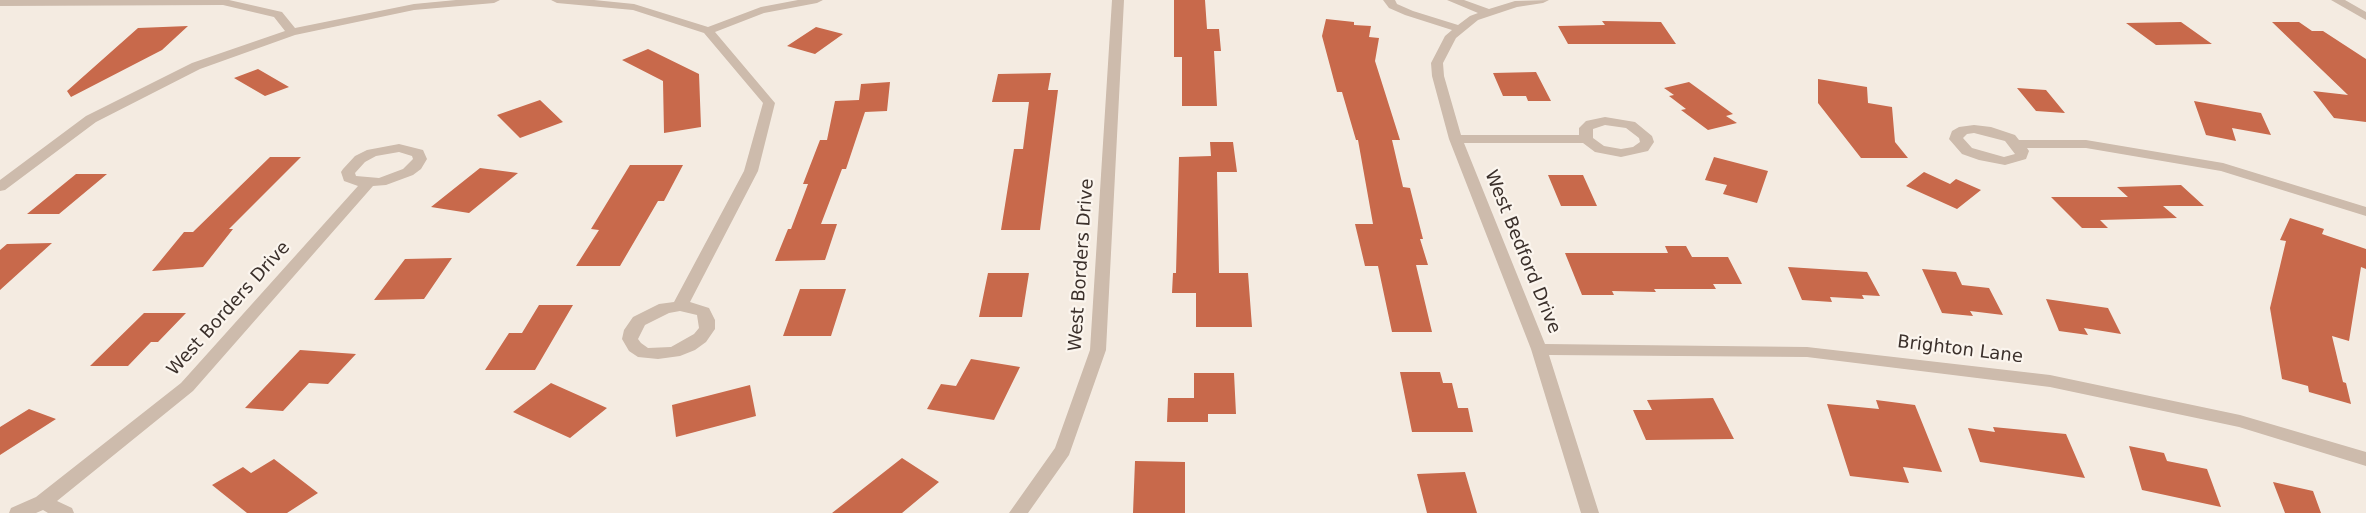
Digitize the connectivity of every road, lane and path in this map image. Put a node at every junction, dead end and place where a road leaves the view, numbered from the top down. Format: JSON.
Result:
{"nodes":[{"id":1,"x":494,"y":0,"type":"edge"},
{"id":2,"x":557,"y":0,"type":"edge"},
{"id":3,"x":817,"y":0,"type":"edge"},
{"id":4,"x":1118,"y":0,"type":"edge"},
{"id":5,"x":1389,"y":0,"type":"edge"},
{"id":6,"x":1453,"y":0,"type":"edge"},
{"id":7,"x":1543,"y":0,"type":"edge"},
{"id":8,"x":2337,"y":0,"type":"edge"},
{"id":9,"x":0,"y":3,"type":"edge"},
{"id":10,"x":1480,"y":15,"type":"junction"},
{"id":11,"x":2366,"y":17,"type":"edge"},
{"id":12,"x":1461,"y":29,"type":"junction"},
{"id":13,"x":708,"y":30,"type":"junction"},
{"id":14,"x":292,"y":32,"type":"junction"},
{"id":15,"x":1456,"y":139,"type":"junction"},
{"id":16,"x":1586,"y":139,"type":"dead end"},
{"id":17,"x":2018,"y":144,"type":"dead end"},
{"id":18,"x":368,"y":184,"type":"junction"},
{"id":19,"x":0,"y":187,"type":"edge"},
{"id":20,"x":2366,"y":212,"type":"edge"},
{"id":21,"x":680,"y":306,"type":"dead end"},
{"id":22,"x":1539,"y":349,"type":"junction"},
{"id":23,"x":2366,"y":459,"type":"edge"},
{"id":24,"x":43,"y":501,"type":"junction"},
{"id":25,"x":18,"y":513,"type":"edge"},
{"id":26,"x":65,"y":513,"type":"edge"},
{"id":27,"x":1018,"y":513,"type":"edge"},
{"id":28,"x":1590,"y":513,"type":"edge"}],
"edges":[{"from":1,"to":14,"type":"street"},
{"from":2,"to":13,"type":"street"},
{"from":3,"to":13,"type":"street"},
{"from":4,"to":27,"type":"street","name":"West Borders Drive"},
{"from":5,"to":12,"type":"street"},
{"from":6,"to":10,"type":"street"},
{"from":7,"to":10,"type":"street"},
{"from":8,"to":11,"type":"street"},
{"from":9,"to":14,"type":"street"},
{"from":10,"to":12,"type":"street","name":"West Bedford Drive"},
{"from":12,"to":15,"type":"street","name":"West Bedford Drive"},
{"from":13,"to":21,"type":"street"},
{"from":14,"to":19,"type":"street"},
{"from":15,"to":16,"type":"street"},
{"from":15,"to":22,"type":"street","name":"West Bedford Drive"},
{"from":17,"to":20,"type":"street"},
{"from":18,"to":18,"type":"street"},
{"from":18,"to":24,"type":"street","name":"West Borders Drive"},
{"from":22,"to":23,"type":"street","name":"Brighton Lane"},
{"from":22,"to":28,"type":"street","name":"West Bedford Drive"},
{"from":24,"to":25,"type":"street","name":"West Borders Drive"},
{"from":24,"to":26,"type":"street"}]}
